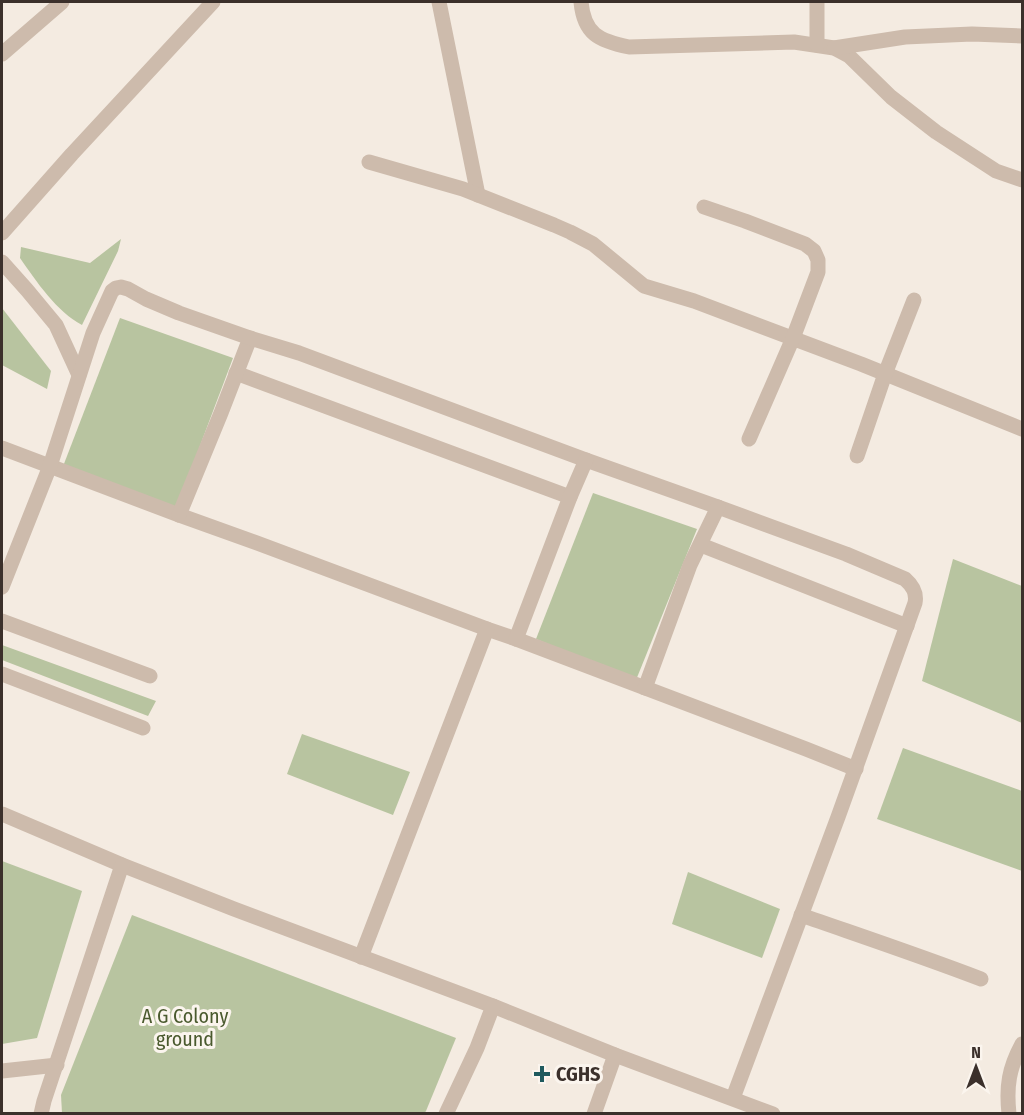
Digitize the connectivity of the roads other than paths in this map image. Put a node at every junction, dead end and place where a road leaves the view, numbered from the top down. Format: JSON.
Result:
{"nodes":[{"id":1,"x":62,"y":2,"type":"edge"},
{"id":2,"x":213,"y":2,"type":"edge"},
{"id":3,"x":439,"y":2,"type":"edge"},
{"id":4,"x":581,"y":2,"type":"edge"},
{"id":5,"x":817,"y":2,"type":"edge"},
{"id":6,"x":1023,"y":36,"type":"edge"},
{"id":7,"x":818,"y":45,"type":"junction"},
{"id":8,"x":834,"y":48,"type":"junction"},
{"id":9,"x":2,"y":54,"type":"edge"},
{"id":10,"x":369,"y":162,"type":"dead end"},
{"id":11,"x":1023,"y":180,"type":"edge"},
{"id":12,"x":478,"y":195,"type":"junction"},
{"id":13,"x":704,"y":207,"type":"dead end"},
{"id":14,"x":2,"y":232,"type":"edge"},
{"id":15,"x":2,"y":262,"type":"edge"},
{"id":16,"x":914,"y":300,"type":"dead end"},
{"id":17,"x":250,"y":338,"type":"junction"},
{"id":18,"x":793,"y":338,"type":"junction"},
{"id":19,"x":236,"y":373,"type":"junction"},
{"id":20,"x":885,"y":374,"type":"junction"},
{"id":21,"x":79,"y":375,"type":"junction"},
{"id":22,"x":1023,"y":429,"type":"edge"},
{"id":23,"x":749,"y":439,"type":"dead end"},
{"id":24,"x":2,"y":448,"type":"edge"},
{"id":25,"x":857,"y":456,"type":"dead end"},
{"id":26,"x":586,"y":460,"type":"junction"},
{"id":27,"x":50,"y":466,"type":"junction"},
{"id":28,"x":570,"y":497,"type":"junction"},
{"id":29,"x":718,"y":507,"type":"junction"},
{"id":30,"x":179,"y":516,"type":"junction"},
{"id":31,"x":701,"y":545,"type":"junction"},
{"id":32,"x":2,"y":587,"type":"edge"},
{"id":33,"x":2,"y":621,"type":"edge"},
{"id":34,"x":907,"y":626,"type":"junction"},
{"id":35,"x":487,"y":629,"type":"junction"},
{"id":36,"x":516,"y":639,"type":"junction"},
{"id":37,"x":2,"y":674,"type":"edge"},
{"id":38,"x":150,"y":676,"type":"dead end"},
{"id":39,"x":645,"y":688,"type":"junction"},
{"id":40,"x":143,"y":728,"type":"dead end"},
{"id":41,"x":856,"y":769,"type":"junction"},
{"id":42,"x":2,"y":814,"type":"edge"},
{"id":43,"x":122,"y":865,"type":"junction"},
{"id":44,"x":801,"y":915,"type":"junction"},
{"id":45,"x":361,"y":957,"type":"junction"},
{"id":46,"x":981,"y":978,"type":"dead end"},
{"id":47,"x":493,"y":1006,"type":"junction"},
{"id":48,"x":1023,"y":1044,"type":"edge"},
{"id":49,"x":615,"y":1055,"type":"junction"},
{"id":50,"x":57,"y":1065,"type":"junction"},
{"id":51,"x":2,"y":1071,"type":"edge"},
{"id":52,"x":733,"y":1098,"type":"junction"},
{"id":53,"x":41,"y":1113,"type":"edge"},
{"id":54,"x":446,"y":1113,"type":"edge"},
{"id":55,"x":594,"y":1113,"type":"edge"},
{"id":56,"x":773,"y":1113,"type":"edge"},
{"id":57,"x":1009,"y":1113,"type":"edge"}],
"edges":[{"from":1,"to":9,"type":"street"},
{"from":2,"to":14,"type":"street"},
{"from":3,"to":12,"type":"street"},
{"from":4,"to":7,"type":"street"},
{"from":5,"to":7,"type":"street"},
{"from":6,"to":8,"type":"street"},
{"from":7,"to":8,"type":"street"},
{"from":8,"to":11,"type":"street"},
{"from":10,"to":12,"type":"street"},
{"from":12,"to":18,"type":"street"},
{"from":13,"to":18,"type":"street"},
{"from":15,"to":21,"type":"street"},
{"from":16,"to":20,"type":"street"},
{"from":17,"to":19,"type":"street"},
{"from":17,"to":21,"type":"street"},
{"from":17,"to":26,"type":"street"},
{"from":18,"to":20,"type":"street"},
{"from":18,"to":23,"type":"street"},
{"from":19,"to":28,"type":"street"},
{"from":19,"to":30,"type":"street"},
{"from":20,"to":22,"type":"street"},
{"from":20,"to":25,"type":"street"},
{"from":21,"to":27,"type":"street"},
{"from":24,"to":27,"type":"street"},
{"from":26,"to":28,"type":"street"},
{"from":26,"to":29,"type":"street"},
{"from":27,"to":30,"type":"street"},
{"from":27,"to":32,"type":"street"},
{"from":28,"to":36,"type":"street"},
{"from":29,"to":31,"type":"street"},
{"from":29,"to":34,"type":"street"},
{"from":30,"to":35,"type":"street"},
{"from":31,"to":34,"type":"street"},
{"from":31,"to":39,"type":"street"},
{"from":33,"to":38,"type":"street"},
{"from":34,"to":41,"type":"street"},
{"from":35,"to":36,"type":"street"},
{"from":35,"to":45,"type":"street"},
{"from":36,"to":39,"type":"street"},
{"from":37,"to":40,"type":"street"},
{"from":39,"to":41,"type":"street"},
{"from":41,"to":44,"type":"street"},
{"from":42,"to":43,"type":"street"},
{"from":43,"to":45,"type":"street"},
{"from":43,"to":50,"type":"street"},
{"from":44,"to":46,"type":"street"},
{"from":44,"to":52,"type":"street"},
{"from":45,"to":47,"type":"street"},
{"from":47,"to":49,"type":"street"},
{"from":47,"to":54,"type":"street"},
{"from":48,"to":57,"type":"street"},
{"from":49,"to":52,"type":"street"},
{"from":49,"to":55,"type":"street"},
{"from":50,"to":51,"type":"street"},
{"from":50,"to":53,"type":"street"},
{"from":52,"to":56,"type":"street"}]}
